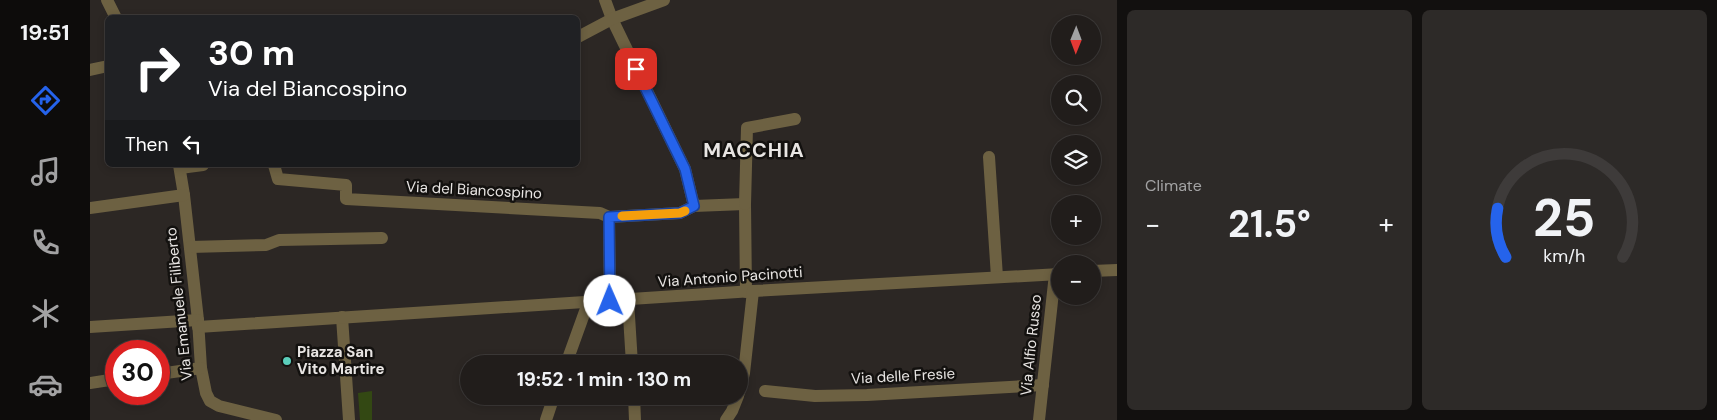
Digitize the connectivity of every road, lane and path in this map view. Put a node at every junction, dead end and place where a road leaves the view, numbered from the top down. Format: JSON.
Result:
{"nodes":[{"id":1,"x":107,"y":0,"type":"edge"},
{"id":2,"x":605,"y":0,"type":"edge"},
{"id":3,"x":664,"y":0,"type":"edge"},
{"id":4,"x":114,"y":15,"type":"edge"},
{"id":5,"x":612,"y":19,"type":"junction"},
{"id":6,"x":580,"y":36,"type":"edge"},
{"id":7,"x":105,"y":67,"type":"edge"},
{"id":8,"x":90,"y":70,"type":"edge"},
{"id":9,"x":795,"y":119,"type":"dead end"},
{"id":10,"x":989,"y":157,"type":"dead end"},
{"id":11,"x":179,"y":167,"type":"edge"},
{"id":12,"x":275,"y":167,"type":"edge"},
{"id":13,"x":184,"y":195,"type":"junction"},
{"id":14,"x":745,"y":204,"type":"junction"},
{"id":15,"x":694,"y":206,"type":"junction"},
{"id":16,"x":90,"y":208,"type":"edge"},
{"id":17,"x":609,"y":217,"type":"junction"},
{"id":18,"x":382,"y":238,"type":"dead end"},
{"id":19,"x":190,"y":247,"type":"junction"},
{"id":20,"x":1117,"y":270,"type":"edge"},
{"id":21,"x":1101,"y":271,"type":"edge"},
{"id":22,"x":1051,"y":274,"type":"edge"},
{"id":23,"x":997,"y":277,"type":"junction"},
{"id":24,"x":750,"y":291,"type":"junction"},
{"id":25,"x":628,"y":300,"type":"junction"},
{"id":26,"x":610,"y":301,"type":"junction"},
{"id":27,"x":588,"y":303,"type":"junction"},
{"id":28,"x":1053,"y":305,"type":"edge"},
{"id":29,"x":342,"y":317,"type":"junction"},
{"id":30,"x":198,"y":323,"type":"junction"},
{"id":31,"x":90,"y":327,"type":"edge"},
{"id":32,"x":569,"y":355,"type":"edge"},
{"id":33,"x":631,"y":355,"type":"edge"},
{"id":34,"x":745,"y":355,"type":"edge"},
{"id":35,"x":201,"y":368,"type":"junction"},
{"id":36,"x":170,"y":372,"type":"edge"},
{"id":37,"x":105,"y":380,"type":"edge"},
{"id":38,"x":90,"y":382,"type":"edge"},
{"id":39,"x":1043,"y":384,"type":"junction"},
{"id":40,"x":765,"y":391,"type":"dead end"},
{"id":41,"x":551,"y":405,"type":"edge"},
{"id":42,"x":634,"y":405,"type":"edge"},
{"id":43,"x":734,"y":405,"type":"edge"},
{"id":44,"x":276,"y":420,"type":"edge"},
{"id":45,"x":349,"y":420,"type":"edge"},
{"id":46,"x":546,"y":420,"type":"edge"},
{"id":47,"x":635,"y":420,"type":"edge"},
{"id":48,"x":726,"y":420,"type":"edge"},
{"id":49,"x":1040,"y":420,"type":"edge"}],
"edges":[{"from":1,"to":4,"type":"street"},
{"from":2,"to":5,"type":"street"},
{"from":3,"to":5,"type":"street"},
{"from":5,"to":6,"type":"street"},
{"from":5,"to":15,"type":"street"},
{"from":7,"to":8,"type":"street"},
{"from":9,"to":14,"type":"street"},
{"from":10,"to":23,"type":"street"},
{"from":11,"to":13,"type":"street","name":"Via Emanuele Filiberto"},
{"from":12,"to":17,"type":"street","name":"Via del Biancospino"},
{"from":13,"to":16,"type":"street"},
{"from":13,"to":19,"type":"street","name":"Via Emanuele Filiberto"},
{"from":14,"to":15,"type":"street","name":"Via del Biancospino"},
{"from":14,"to":24,"type":"street"},
{"from":15,"to":17,"type":"street","name":"Via del Biancospino"},
{"from":17,"to":26,"type":"street"},
{"from":18,"to":19,"type":"street"},
{"from":19,"to":30,"type":"street","name":"Via Emanuele Filiberto"},
{"from":20,"to":21,"type":"street"},
{"from":22,"to":23,"type":"street","name":"Via Antonio Pacinotti"},
{"from":23,"to":24,"type":"street","name":"Via Antonio Pacinotti"},
{"from":24,"to":25,"type":"street","name":"Via Antonio Pacinotti"},
{"from":24,"to":34,"type":"street"},
{"from":25,"to":26,"type":"street","name":"Via Antonio Pacinotti"},
{"from":25,"to":33,"type":"street"},
{"from":26,"to":27,"type":"street","name":"Via Antonio Pacinotti"},
{"from":27,"to":29,"type":"street","name":"Via Antonio Pacinotti"},
{"from":27,"to":32,"type":"street"},
{"from":28,"to":39,"type":"street","name":"Via Alfio Russo"},
{"from":29,"to":30,"type":"street","name":"Via Antonio Pacinotti"},
{"from":29,"to":45,"type":"street"},
{"from":30,"to":31,"type":"street","name":"Via Antonio Pacinotti"},
{"from":30,"to":35,"type":"street","name":"Via Emanuele Filiberto"},
{"from":35,"to":36,"type":"street"},
{"from":35,"to":44,"type":"street","name":"Via Emanuele Filiberto"},
{"from":37,"to":38,"type":"street"},
{"from":39,"to":40,"type":"street","name":"Via delle Fresie"},
{"from":39,"to":49,"type":"street","name":"Via Alfio Russo"},
{"from":41,"to":46,"type":"street"},
{"from":42,"to":47,"type":"street"},
{"from":43,"to":48,"type":"street"}]}
